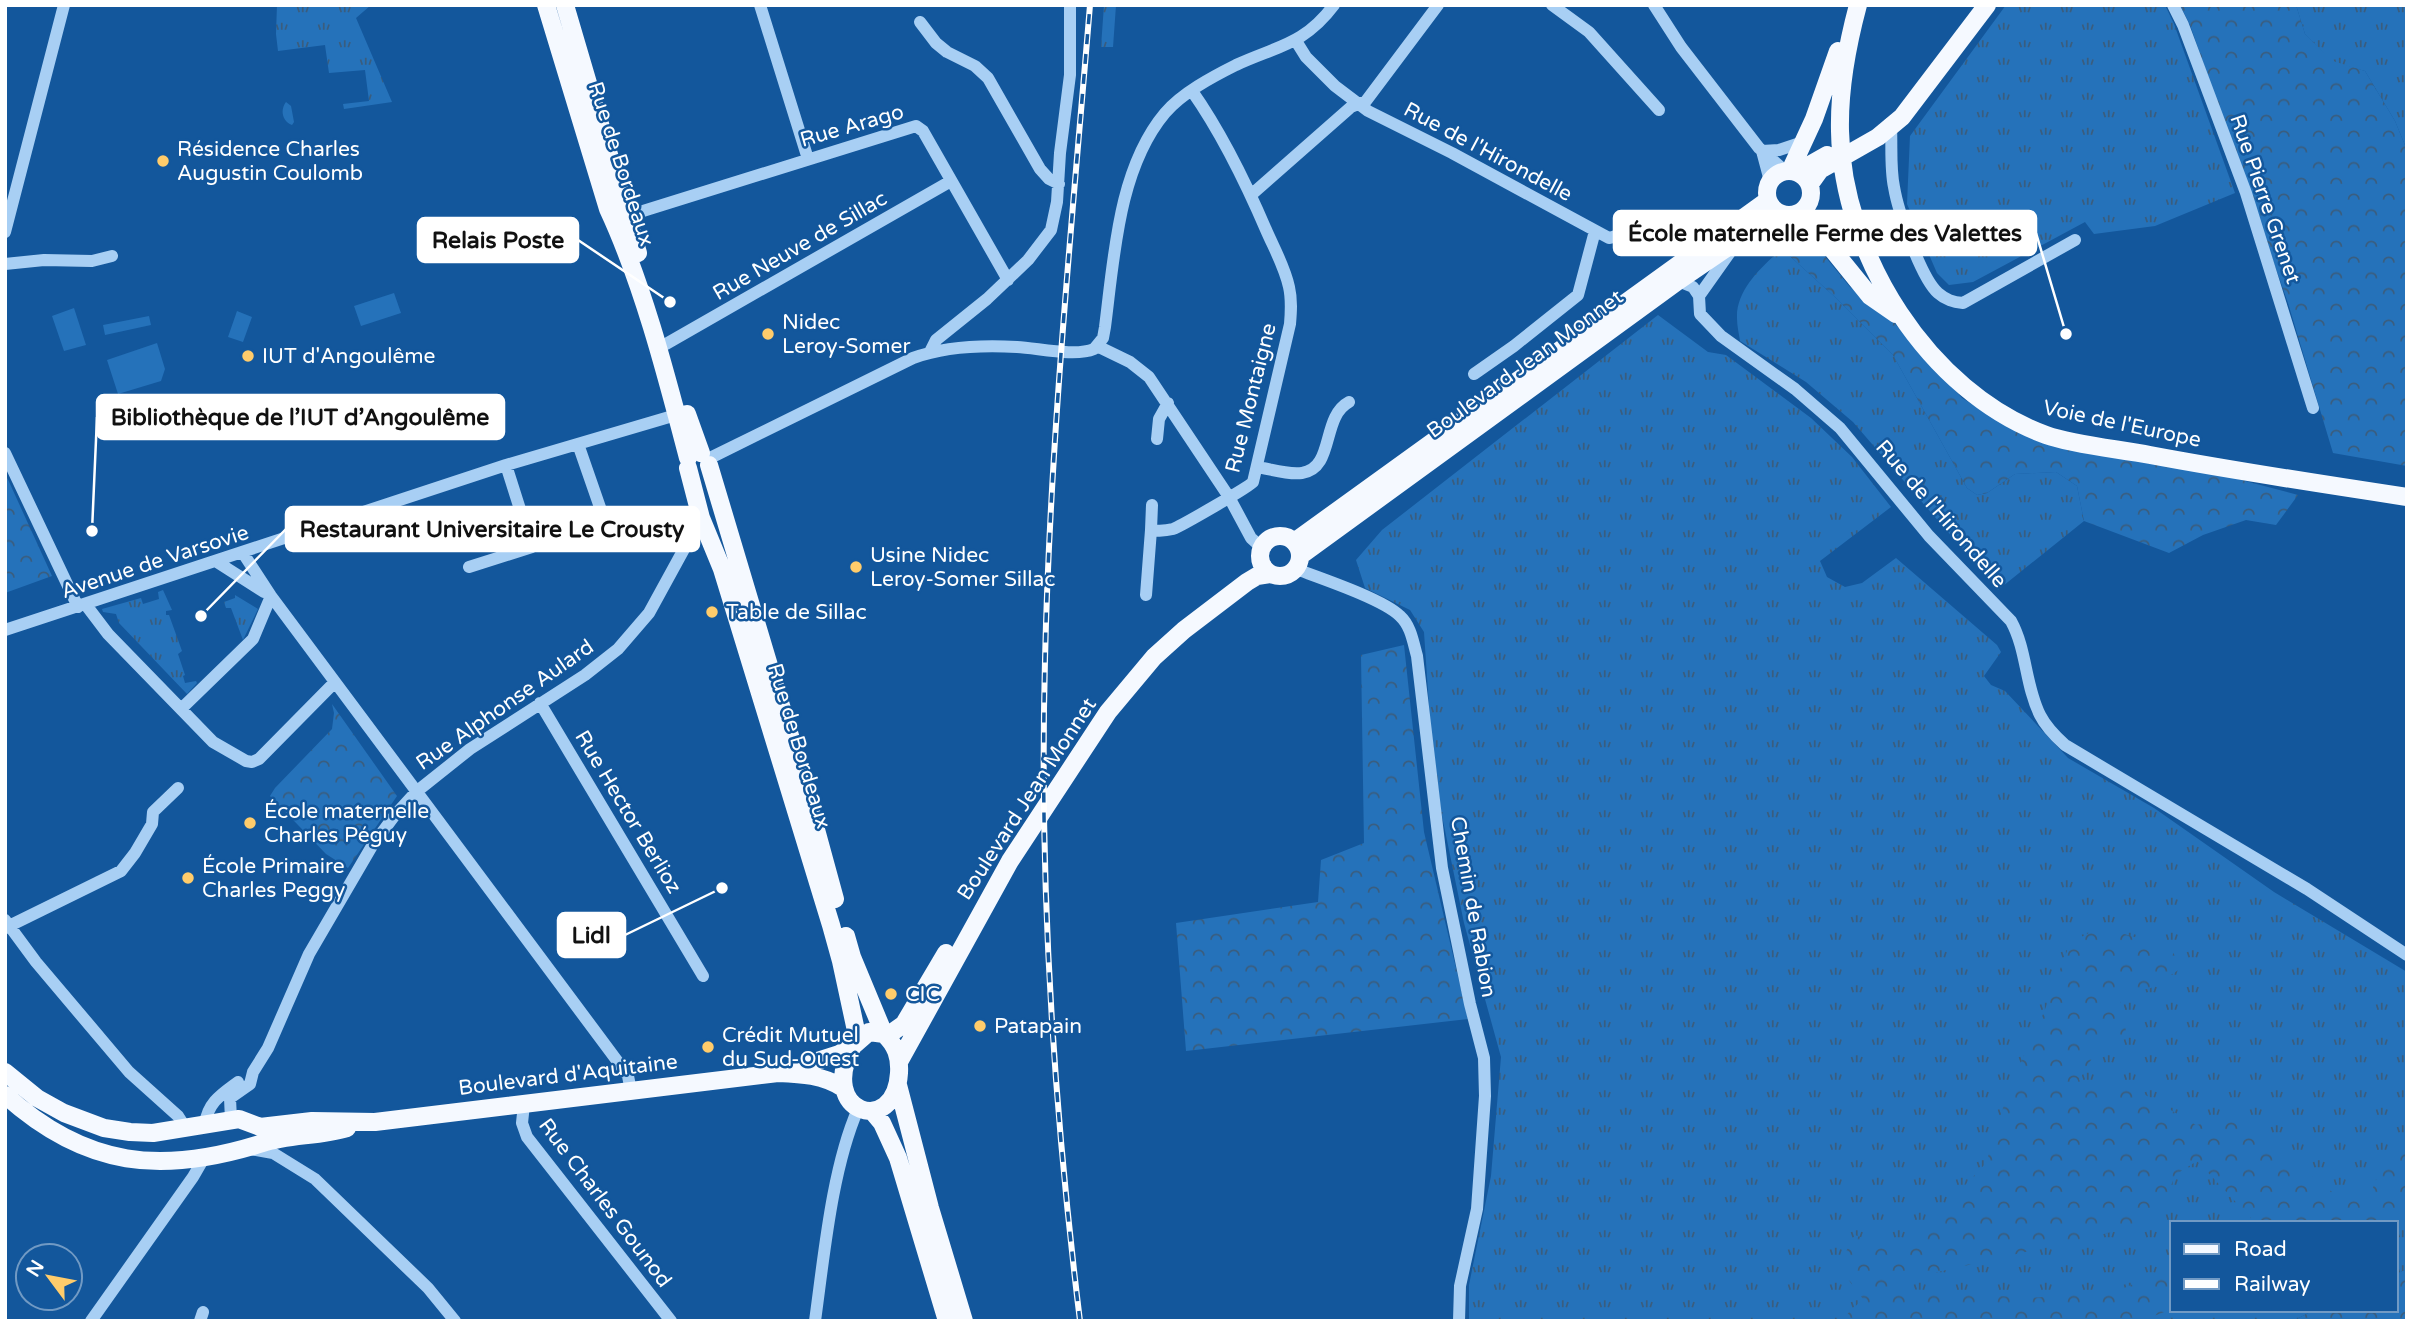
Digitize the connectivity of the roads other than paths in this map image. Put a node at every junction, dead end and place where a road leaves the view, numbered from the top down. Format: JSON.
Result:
{"nodes":[{"id":1,"x":64,"y":5,"type":"edge"},
{"id":2,"x":546,"y":5,"type":"edge"},
{"id":3,"x":565,"y":5,"type":"edge"},
{"id":4,"x":760,"y":5,"type":"edge"},
{"id":5,"x":1070,"y":5,"type":"edge"},
{"id":6,"x":1334,"y":5,"type":"edge"},
{"id":7,"x":1438,"y":5,"type":"edge"},
{"id":8,"x":1552,"y":5,"type":"edge"},
{"id":9,"x":1654,"y":5,"type":"edge"},
{"id":10,"x":1855,"y":5,"type":"edge"},
{"id":11,"x":1866,"y":5,"type":"edge"},
{"id":12,"x":1975,"y":5,"type":"edge"},
{"id":13,"x":1987,"y":5,"type":"edge"},
{"id":14,"x":2173,"y":5,"type":"edge"},
{"id":15,"x":920,"y":22,"type":"dead end"},
{"id":16,"x":1296,"y":41,"type":"junction"},
{"id":17,"x":1192,"y":90,"type":"junction"},
{"id":18,"x":1358,"y":104,"type":"junction"},
{"id":19,"x":1659,"y":110,"type":"dead end"},
{"id":20,"x":1883,"y":127,"type":"junction"},
{"id":21,"x":1844,"y":132,"type":"junction"},
{"id":22,"x":1803,"y":142,"type":"junction"},
{"id":23,"x":1762,"y":151,"type":"junction"},
{"id":24,"x":808,"y":159,"type":"junction"},
{"id":25,"x":1848,"y":168,"type":"junction"},
{"id":26,"x":1790,"y":176,"type":"junction"},
{"id":27,"x":951,"y":181,"type":"junction"},
{"id":28,"x":1059,"y":184,"type":"junction"},
{"id":29,"x":1251,"y":195,"type":"junction"},
{"id":30,"x":1773,"y":206,"type":"junction"},
{"id":31,"x":1802,"y":212,"type":"junction"},
{"id":32,"x":627,"y":216,"type":"junction"},
{"id":33,"x":1595,"y":231,"type":"junction"},
{"id":34,"x":5,"y":232,"type":"edge"},
{"id":35,"x":1678,"y":234,"type":"dead end"},
{"id":36,"x":1741,"y":237,"type":"junction"},
{"id":37,"x":2075,"y":240,"type":"dead end"},
{"id":38,"x":113,"y":256,"type":"dead end"},
{"id":39,"x":5,"y":264,"type":"edge"},
{"id":40,"x":1008,"y":280,"type":"junction"},
{"id":41,"x":1678,"y":281,"type":"junction"},
{"id":42,"x":1699,"y":296,"type":"junction"},
{"id":43,"x":1921,"y":342,"type":"junction"},
{"id":44,"x":666,"y":344,"type":"junction"},
{"id":45,"x":1097,"y":346,"type":"junction"},
{"id":46,"x":930,"y":352,"type":"junction"},
{"id":47,"x":1474,"y":374,"type":"dead end"},
{"id":48,"x":1349,"y":402,"type":"dead end"},
{"id":49,"x":1168,"y":403,"type":"junction"},
{"id":50,"x":2313,"y":408,"type":"dead end"},
{"id":51,"x":676,"y":415,"type":"junction"},
{"id":52,"x":1157,"y":439,"type":"dead end"},
{"id":53,"x":578,"y":444,"type":"junction"},
{"id":54,"x":5,"y":453,"type":"edge"},
{"id":55,"x":699,"y":461,"type":"junction"},
{"id":56,"x":506,"y":466,"type":"junction"},
{"id":57,"x":1257,"y":467,"type":"junction"},
{"id":58,"x":2407,"y":488,"type":"edge"},
{"id":59,"x":1228,"y":497,"type":"junction"},
{"id":60,"x":2407,"y":497,"type":"edge"},
{"id":61,"x":1152,"y":505,"type":"dead end"},
{"id":62,"x":603,"y":516,"type":"dead end"},
{"id":63,"x":701,"y":518,"type":"junction"},
{"id":64,"x":1151,"y":530,"type":"junction"},
{"id":65,"x":243,"y":553,"type":"junction"},
{"id":66,"x":1296,"y":556,"type":"junction"},
{"id":67,"x":1264,"y":561,"type":"junction"},
{"id":68,"x":217,"y":562,"type":"junction"},
{"id":69,"x":469,"y":567,"type":"dead end"},
{"id":70,"x":1146,"y":595,"type":"dead end"},
{"id":71,"x":271,"y":596,"type":"junction"},
{"id":72,"x":82,"y":606,"type":"junction"},
{"id":73,"x":5,"y":630,"type":"edge"},
{"id":74,"x":335,"y":682,"type":"junction"},
{"id":75,"x":540,"y":703,"type":"junction"},
{"id":76,"x":181,"y":709,"type":"junction"},
{"id":77,"x":178,"y":788,"type":"dead end"},
{"id":78,"x":416,"y":792,"type":"junction"},
{"id":79,"x":1025,"y":830,"type":"junction"},
{"id":80,"x":6,"y":924,"type":"edge"},
{"id":81,"x":2407,"y":955,"type":"edge"},
{"id":82,"x":703,"y":976,"type":"dead end"},
{"id":83,"x":885,"y":1035,"type":"junction"},
{"id":84,"x":855,"y":1043,"type":"junction"},
{"id":85,"x":899,"y":1062,"type":"junction"},
{"id":86,"x":5,"y":1072,"type":"edge"},
{"id":87,"x":253,"y":1072,"type":"junction"},
{"id":88,"x":778,"y":1073,"type":"junction"},
{"id":89,"x":898,"y":1085,"type":"junction"},
{"id":90,"x":843,"y":1088,"type":"junction"},
{"id":91,"x":631,"y":1091,"type":"junction"},
{"id":92,"x":5,"y":1095,"type":"edge"},
{"id":93,"x":524,"y":1104,"type":"junction"},
{"id":94,"x":865,"y":1110,"type":"junction"},
{"id":95,"x":231,"y":1120,"type":"junction"},
{"id":96,"x":363,"y":1121,"type":"junction"},
{"id":97,"x":205,"y":1124,"type":"junction"},
{"id":98,"x":252,"y":1124,"type":"junction"},
{"id":99,"x":185,"y":1127,"type":"junction"},
{"id":100,"x":153,"y":1133,"type":"junction"},
{"id":101,"x":287,"y":1140,"type":"junction"},
{"id":102,"x":250,"y":1149,"type":"junction"},
{"id":103,"x":204,"y":1158,"type":"junction"},
{"id":104,"x":165,"y":1162,"type":"junction"},
{"id":105,"x":297,"y":1166,"type":"junction"},
{"id":106,"x":178,"y":1199,"type":"junction"},
{"id":107,"x":91,"y":1321,"type":"edge"},
{"id":108,"x":454,"y":1321,"type":"edge"},
{"id":109,"x":671,"y":1321,"type":"edge"},
{"id":110,"x":816,"y":1321,"type":"edge"},
{"id":111,"x":947,"y":1321,"type":"edge"},
{"id":112,"x":964,"y":1321,"type":"edge"},
{"id":113,"x":1459,"y":1321,"type":"edge"}],
"edges":[{"from":1,"to":34,"type":"street"},
{"from":2,"to":51,"type":"main road","name":"Rue de Bordeaux"},
{"from":3,"to":32,"type":"main road","name":"Rue de Bordeaux"},
{"from":4,"to":24,"type":"street"},
{"from":5,"to":28,"type":"street"},
{"from":6,"to":16,"type":"street"},
{"from":7,"to":18,"type":"street"},
{"from":8,"to":19,"type":"street"},
{"from":9,"to":23,"type":"street"},
{"from":10,"to":21,"type":"main road","name":"Voie de l'Europe"},
{"from":10,"to":22,"type":"main road"},
{"from":11,"to":21,"type":"main road","name":"Voie de l'Europe"},
{"from":12,"to":20,"type":"main road"},
{"from":13,"to":20,"type":"main road"},
{"from":14,"to":50,"type":"street","name":"Rue Pierre Grenet"},
{"from":15,"to":28,"type":"street"},
{"from":16,"to":17,"type":"street"},
{"from":16,"to":18,"type":"street","name":"Rue de l'Hirondelle"},
{"from":17,"to":29,"type":"street","name":"Rue Montaigne"},
{"from":17,"to":45,"type":"street"},
{"from":18,"to":29,"type":"street"},
{"from":18,"to":33,"type":"street","name":"Rue de l'Hirondelle"},
{"from":20,"to":26,"type":"main road"},
{"from":20,"to":37,"type":"street"},
{"from":21,"to":25,"type":"main road","name":"Voie de l'Europe"},
{"from":22,"to":23,"type":"street"},
{"from":22,"to":26,"type":"main road"},
{"from":23,"to":26,"type":"street"},
{"from":24,"to":27,"type":"street","name":"Rue Arago"},
{"from":24,"to":32,"type":"street","name":"Rue Arago"},
{"from":25,"to":43,"type":"main road","name":"Voie de l'Europe"},
{"from":25,"to":58,"type":"main road","name":"Voie de l'Europe"},
{"from":26,"to":30,"type":"main road"},
{"from":26,"to":31,"type":"main road"},
{"from":27,"to":40,"type":"street","name":"Rue Arago"},
{"from":27,"to":44,"type":"street","name":"Rue Neuve de Sillac"},
{"from":28,"to":40,"type":"street"},
{"from":29,"to":57,"type":"street","name":"Rue Montaigne"},
{"from":30,"to":31,"type":"main road"},
{"from":30,"to":36,"type":"main road","name":"Boulevard Jean Monnet"},
{"from":30,"to":66,"type":"main road"},
{"from":31,"to":43,"type":"main road"},
{"from":32,"to":44,"type":"main road","name":"Rue de Bordeaux"},
{"from":33,"to":35,"type":"street","name":"Rue de l'Hirondelle"},
{"from":33,"to":47,"type":"street"},
{"from":36,"to":41,"type":"main road","name":"Boulevard Jean Monnet"},
{"from":36,"to":42,"type":"street"},
{"from":38,"to":39,"type":"street"},
{"from":40,"to":46,"type":"street"},
{"from":41,"to":42,"type":"street"},
{"from":41,"to":66,"type":"main road","name":"Boulevard Jean Monnet"},
{"from":42,"to":81,"type":"street","name":"Rue de l'Hirondelle"},
{"from":43,"to":60,"type":"main road","name":"Voie de l'Europe"},
{"from":44,"to":55,"type":"main road","name":"Rue de Bordeaux"},
{"from":45,"to":46,"type":"street"},
{"from":45,"to":49,"type":"street"},
{"from":46,"to":55,"type":"street"},
{"from":48,"to":57,"type":"street"},
{"from":49,"to":52,"type":"street"},
{"from":49,"to":59,"type":"street"},
{"from":51,"to":53,"type":"street","name":"Avenue de Varsovie"},
{"from":51,"to":55,"type":"main road","name":"Rue de Bordeaux"},
{"from":53,"to":56,"type":"street","name":"Avenue de Varsovie"},
{"from":53,"to":62,"type":"street"},
{"from":54,"to":72,"type":"street"},
{"from":55,"to":63,"type":"main road","name":"Rue de Bordeaux"},
{"from":55,"to":83,"type":"main road","name":"Rue de Bordeaux"},
{"from":56,"to":65,"type":"street","name":"Avenue de Varsovie"},
{"from":56,"to":69,"type":"street"},
{"from":57,"to":59,"type":"street","name":"Rue Montaigne"},
{"from":59,"to":64,"type":"street"},
{"from":59,"to":67,"type":"street","name":"Rue Montaigne"},
{"from":61,"to":64,"type":"street"},
{"from":63,"to":75,"type":"street","name":"Rue Alphonse Aulard"},
{"from":63,"to":84,"type":"main road","name":"Rue de Bordeaux"},
{"from":64,"to":70,"type":"street"},
{"from":65,"to":68,"type":"street","name":"Avenue de Varsovie"},
{"from":65,"to":71,"type":"street"},
{"from":66,"to":67,"type":"main road"},
{"from":66,"to":67,"type":"main road"},
{"from":66,"to":113,"type":"street","name":"Chemin de Rabion"},
{"from":67,"to":79,"type":"main road"},
{"from":68,"to":71,"type":"street"},
{"from":68,"to":72,"type":"street","name":"Avenue de Varsovie"},
{"from":71,"to":74,"type":"street"},
{"from":71,"to":76,"type":"street"},
{"from":72,"to":73,"type":"street","name":"Avenue de Varsovie"},
{"from":72,"to":76,"type":"street"},
{"from":74,"to":76,"type":"street"},
{"from":74,"to":78,"type":"street"},
{"from":75,"to":78,"type":"street","name":"Rue Alphonse Aulard"},
{"from":75,"to":82,"type":"street","name":"Rue Hector Berlioz"},
{"from":77,"to":80,"type":"street"},
{"from":78,"to":87,"type":"street","name":"Rue Alphonse Aulard"},
{"from":78,"to":91,"type":"street"},
{"from":79,"to":83,"type":"main road"},
{"from":79,"to":85,"type":"main road","name":"Boulevard Jean Monnet"},
{"from":80,"to":99,"type":"street"},
{"from":83,"to":84,"type":"main road"},
{"from":83,"to":85,"type":"main road"},
{"from":84,"to":88,"type":"main road","name":"Boulevard d'Aquitaine"},
{"from":84,"to":90,"type":"main road"},
{"from":85,"to":89,"type":"main road"},
{"from":86,"to":100,"type":"main road","name":"Boulevard d'Aquitaine"},
{"from":87,"to":95,"type":"street","name":"Rue Alphonse Aulard"},
{"from":87,"to":97,"type":"street","name":"Rue Alphonse Aulard"},
{"from":88,"to":90,"type":"main road","name":"Boulevard d'Aquitaine"},
{"from":88,"to":91,"type":"main road","name":"Boulevard d'Aquitaine"},
{"from":89,"to":94,"type":"main road"},
{"from":89,"to":112,"type":"main road"},
{"from":90,"to":94,"type":"main road"},
{"from":91,"to":93,"type":"main road","name":"Boulevard d'Aquitaine"},
{"from":92,"to":104,"type":"main road","name":"Boulevard d'Aquitaine"},
{"from":93,"to":96,"type":"main road","name":"Boulevard d'Aquitaine"},
{"from":93,"to":109,"type":"street","name":"Rue Charles Gounod"},
{"from":94,"to":110,"type":"street"},
{"from":94,"to":111,"type":"main road"},
{"from":95,"to":97,"type":"main road","name":"Boulevard d'Aquitaine"},
{"from":95,"to":98,"type":"main road","name":"Boulevard d'Aquitaine"},
{"from":96,"to":98,"type":"main road","name":"Boulevard d'Aquitaine"},
{"from":96,"to":101,"type":"main road","name":"Boulevard d'Aquitaine"},
{"from":97,"to":99,"type":"main road","name":"Boulevard d'Aquitaine"},
{"from":98,"to":102,"type":"main road"},
{"from":99,"to":100,"type":"main road","name":"Boulevard d'Aquitaine"},
{"from":100,"to":104,"type":"main road"},
{"from":101,"to":102,"type":"main road","name":"Boulevard d'Aquitaine"},
{"from":101,"to":105,"type":"street"},
{"from":102,"to":103,"type":"main road","name":"Boulevard d'Aquitaine"},
{"from":102,"to":105,"type":"street"},
{"from":103,"to":104,"type":"main road","name":"Boulevard d'Aquitaine"},
{"from":103,"to":106,"type":"street"},
{"from":104,"to":106,"type":"street"},
{"from":105,"to":108,"type":"street"},
{"from":106,"to":107,"type":"street"}]}
